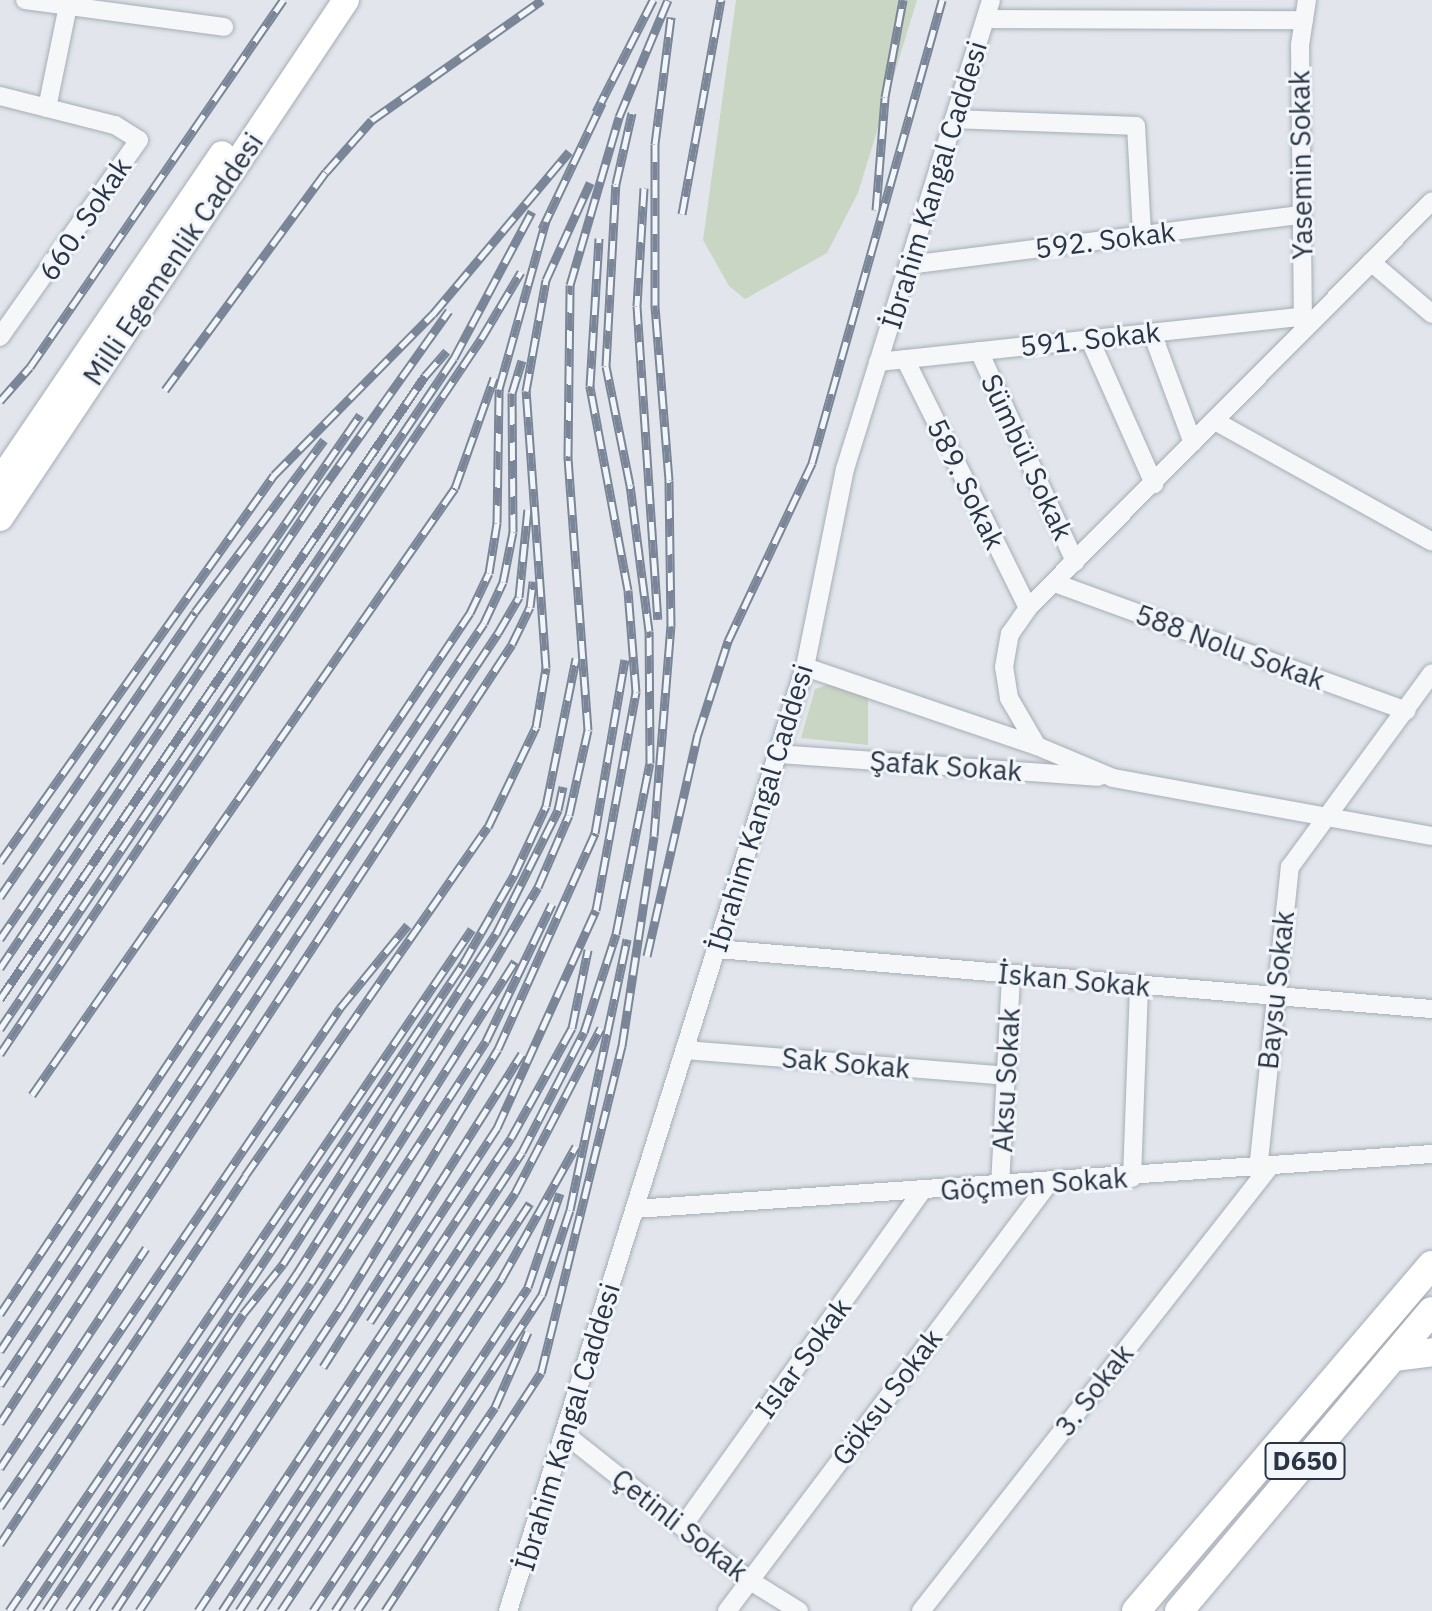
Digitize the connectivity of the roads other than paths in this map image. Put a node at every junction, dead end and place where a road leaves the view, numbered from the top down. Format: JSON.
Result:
{"nodes":[{"id":1,"x":25,"y":0,"type":"edge"},
{"id":2,"x":328,"y":0,"type":"edge"},
{"id":3,"x":346,"y":0,"type":"edge"},
{"id":4,"x":991,"y":0,"type":"edge"},
{"id":5,"x":1307,"y":0,"type":"edge"},
{"id":6,"x":68,"y":6,"type":"junction"},
{"id":7,"x":986,"y":19,"type":"junction"},
{"id":8,"x":1304,"y":20,"type":"junction"},
{"id":9,"x":224,"y":27,"type":"dead end"},
{"id":10,"x":0,"y":96,"type":"edge"},
{"id":11,"x":47,"y":108,"type":"junction"},
{"id":12,"x":954,"y":119,"type":"junction"},
{"id":13,"x":1432,"y":201,"type":"edge"},
{"id":14,"x":1301,"y":215,"type":"junction"},
{"id":15,"x":1142,"y":235,"type":"junction"},
{"id":16,"x":1371,"y":262,"type":"junction"},
{"id":17,"x":909,"y":265,"type":"junction"},
{"id":18,"x":1432,"y":314,"type":"edge"},
{"id":19,"x":1302,"y":324,"type":"junction"},
{"id":20,"x":1152,"y":333,"type":"junction"},
{"id":21,"x":0,"y":337,"type":"edge"},
{"id":22,"x":1090,"y":340,"type":"junction"},
{"id":23,"x":979,"y":351,"type":"junction"},
{"id":24,"x":905,"y":359,"type":"junction"},
{"id":25,"x":878,"y":362,"type":"junction"},
{"id":26,"x":1215,"y":421,"type":"junction"},
{"id":27,"x":1193,"y":443,"type":"junction"},
{"id":28,"x":0,"y":481,"type":"edge"},
{"id":29,"x":1154,"y":484,"type":"junction"},
{"id":30,"x":0,"y":518,"type":"edge"},
{"id":31,"x":1432,"y":542,"type":"edge"},
{"id":32,"x":1075,"y":562,"type":"junction"},
{"id":33,"x":1055,"y":583,"type":"junction"},
{"id":34,"x":1028,"y":608,"type":"junction"},
{"id":35,"x":805,"y":667,"type":"junction"},
{"id":36,"x":1432,"y":673,"type":"edge"},
{"id":37,"x":1406,"y":711,"type":"junction"},
{"id":38,"x":1037,"y":746,"type":"junction"},
{"id":39,"x":778,"y":754,"type":"junction"},
{"id":40,"x":1113,"y":778,"type":"junction"},
{"id":41,"x":1324,"y":820,"type":"junction"},
{"id":42,"x":1432,"y":836,"type":"edge"},
{"id":43,"x":717,"y":949,"type":"junction"},
{"id":44,"x":1011,"y":974,"type":"junction"},
{"id":45,"x":1139,"y":986,"type":"junction"},
{"id":46,"x":1273,"y":997,"type":"junction"},
{"id":47,"x":1432,"y":1009,"type":"edge"},
{"id":48,"x":685,"y":1050,"type":"junction"},
{"id":49,"x":1006,"y":1076,"type":"junction"},
{"id":50,"x":1432,"y":1154,"type":"edge"},
{"id":51,"x":1263,"y":1169,"type":"junction"},
{"id":52,"x":1132,"y":1178,"type":"junction"},
{"id":53,"x":1049,"y":1183,"type":"junction"},
{"id":54,"x":1000,"y":1186,"type":"junction"},
{"id":55,"x":922,"y":1191,"type":"junction"},
{"id":56,"x":635,"y":1209,"type":"junction"},
{"id":57,"x":1424,"y":1279,"type":"edge"},
{"id":58,"x":1432,"y":1313,"type":"edge"},
{"id":59,"x":1432,"y":1352,"type":"edge"},
{"id":60,"x":1394,"y":1357,"type":"junction"},
{"id":61,"x":565,"y":1434,"type":"junction"},
{"id":62,"x":683,"y":1526,"type":"junction"},
{"id":63,"x":749,"y":1580,"type":"junction"},
{"id":64,"x":508,"y":1611,"type":"edge"},
{"id":65,"x":727,"y":1611,"type":"edge"},
{"id":66,"x":799,"y":1611,"type":"edge"},
{"id":67,"x":921,"y":1611,"type":"edge"},
{"id":68,"x":1136,"y":1611,"type":"edge"},
{"id":69,"x":1179,"y":1611,"type":"edge"}],
"edges":[{"from":1,"to":6,"type":"street"},
{"from":2,"to":28,"type":"main road","name":"Milli Egemenlik Caddesi"},
{"from":3,"to":30,"type":"main road","name":"Milli Egemenlik Caddesi"},
{"from":4,"to":7,"type":"street","name":"İbrahim Kangal Caddesi"},
{"from":5,"to":8,"type":"street","name":"Yasemin Sokak"},
{"from":6,"to":9,"type":"street"},
{"from":6,"to":11,"type":"street"},
{"from":7,"to":8,"type":"street"},
{"from":7,"to":12,"type":"street","name":"İbrahim Kangal Caddesi"},
{"from":8,"to":14,"type":"street","name":"Yasemin Sokak"},
{"from":10,"to":11,"type":"street","name":"660. Sokak"},
{"from":11,"to":21,"type":"street","name":"660. Sokak"},
{"from":12,"to":15,"type":"street"},
{"from":12,"to":17,"type":"street","name":"İbrahim Kangal Caddesi"},
{"from":13,"to":16,"type":"street"},
{"from":14,"to":15,"type":"street","name":"592. Sokak"},
{"from":14,"to":19,"type":"street","name":"Yasemin Sokak"},
{"from":15,"to":17,"type":"street","name":"592. Sokak"},
{"from":16,"to":18,"type":"street"},
{"from":16,"to":19,"type":"street"},
{"from":17,"to":25,"type":"street","name":"İbrahim Kangal Caddesi"},
{"from":19,"to":20,"type":"street","name":"591. Sokak"},
{"from":19,"to":26,"type":"street"},
{"from":20,"to":22,"type":"street","name":"591. Sokak"},
{"from":20,"to":27,"type":"street"},
{"from":22,"to":23,"type":"street","name":"591. Sokak"},
{"from":22,"to":29,"type":"street"},
{"from":23,"to":24,"type":"street","name":"591. Sokak"},
{"from":23,"to":32,"type":"street","name":"Sümbül Sokak"},
{"from":24,"to":25,"type":"street","name":"591. Sokak"},
{"from":24,"to":34,"type":"street","name":"589. Sokak"},
{"from":25,"to":35,"type":"street","name":"İbrahim Kangal Caddesi"},
{"from":26,"to":27,"type":"street"},
{"from":26,"to":31,"type":"street"},
{"from":27,"to":29,"type":"street"},
{"from":29,"to":32,"type":"street"},
{"from":32,"to":33,"type":"street"},
{"from":33,"to":34,"type":"street"},
{"from":33,"to":37,"type":"street","name":"588 Nolu Sokak"},
{"from":34,"to":38,"type":"street"},
{"from":35,"to":38,"type":"street","name":"Şafak Sokak"},
{"from":35,"to":39,"type":"street","name":"İbrahim Kangal Caddesi"},
{"from":36,"to":37,"type":"street","name":"Baysu Sokak"},
{"from":37,"to":41,"type":"street","name":"Baysu Sokak"},
{"from":38,"to":40,"type":"street","name":"Şafak Sokak"},
{"from":39,"to":40,"type":"street","name":"Şafak Sokak"},
{"from":39,"to":43,"type":"street","name":"İbrahim Kangal Caddesi"},
{"from":40,"to":41,"type":"street","name":"Şafak Sokak"},
{"from":41,"to":42,"type":"street","name":"Şafak Sokak"},
{"from":41,"to":46,"type":"street","name":"Baysu Sokak"},
{"from":43,"to":44,"type":"street","name":"İskan Sokak"},
{"from":43,"to":48,"type":"street","name":"İbrahim Kangal Caddesi"},
{"from":44,"to":45,"type":"street","name":"İskan Sokak"},
{"from":44,"to":49,"type":"street","name":"Aksu Sokak"},
{"from":45,"to":46,"type":"street","name":"İskan Sokak"},
{"from":45,"to":52,"type":"street"},
{"from":46,"to":47,"type":"street","name":"İskan Sokak"},
{"from":46,"to":51,"type":"street","name":"Baysu Sokak"},
{"from":48,"to":49,"type":"street","name":"Sak Sokak"},
{"from":48,"to":56,"type":"street","name":"İbrahim Kangal Caddesi"},
{"from":49,"to":54,"type":"street","name":"Aksu Sokak"},
{"from":50,"to":51,"type":"street","name":"Göçmen Sokak"},
{"from":51,"to":52,"type":"street","name":"Göçmen Sokak"},
{"from":51,"to":67,"type":"street","name":"3. Sokak"},
{"from":52,"to":53,"type":"street","name":"Göçmen Sokak"},
{"from":53,"to":54,"type":"street","name":"Göçmen Sokak"},
{"from":53,"to":63,"type":"street","name":"Göksu Sokak"},
{"from":54,"to":55,"type":"street","name":"Göçmen Sokak"},
{"from":55,"to":56,"type":"street","name":"Göçmen Sokak"},
{"from":55,"to":62,"type":"street","name":"Islar Sokak"},
{"from":56,"to":61,"type":"street","name":"İbrahim Kangal Caddesi"},
{"from":57,"to":58,"type":"main road"},
{"from":57,"to":68,"type":"main road"},
{"from":58,"to":60,"type":"main road","number":"D650"},
{"from":59,"to":60,"type":"main road"},
{"from":60,"to":69,"type":"main road","number":"D650"},
{"from":61,"to":62,"type":"street","name":"Çetinli Sokak"},
{"from":61,"to":64,"type":"street","name":"İbrahim Kangal Caddesi"},
{"from":62,"to":63,"type":"street","name":"Çetinli Sokak"},
{"from":63,"to":65,"type":"street","name":"Göksu Sokak"},
{"from":63,"to":66,"type":"street","name":"Çetinli Sokak"}]}
